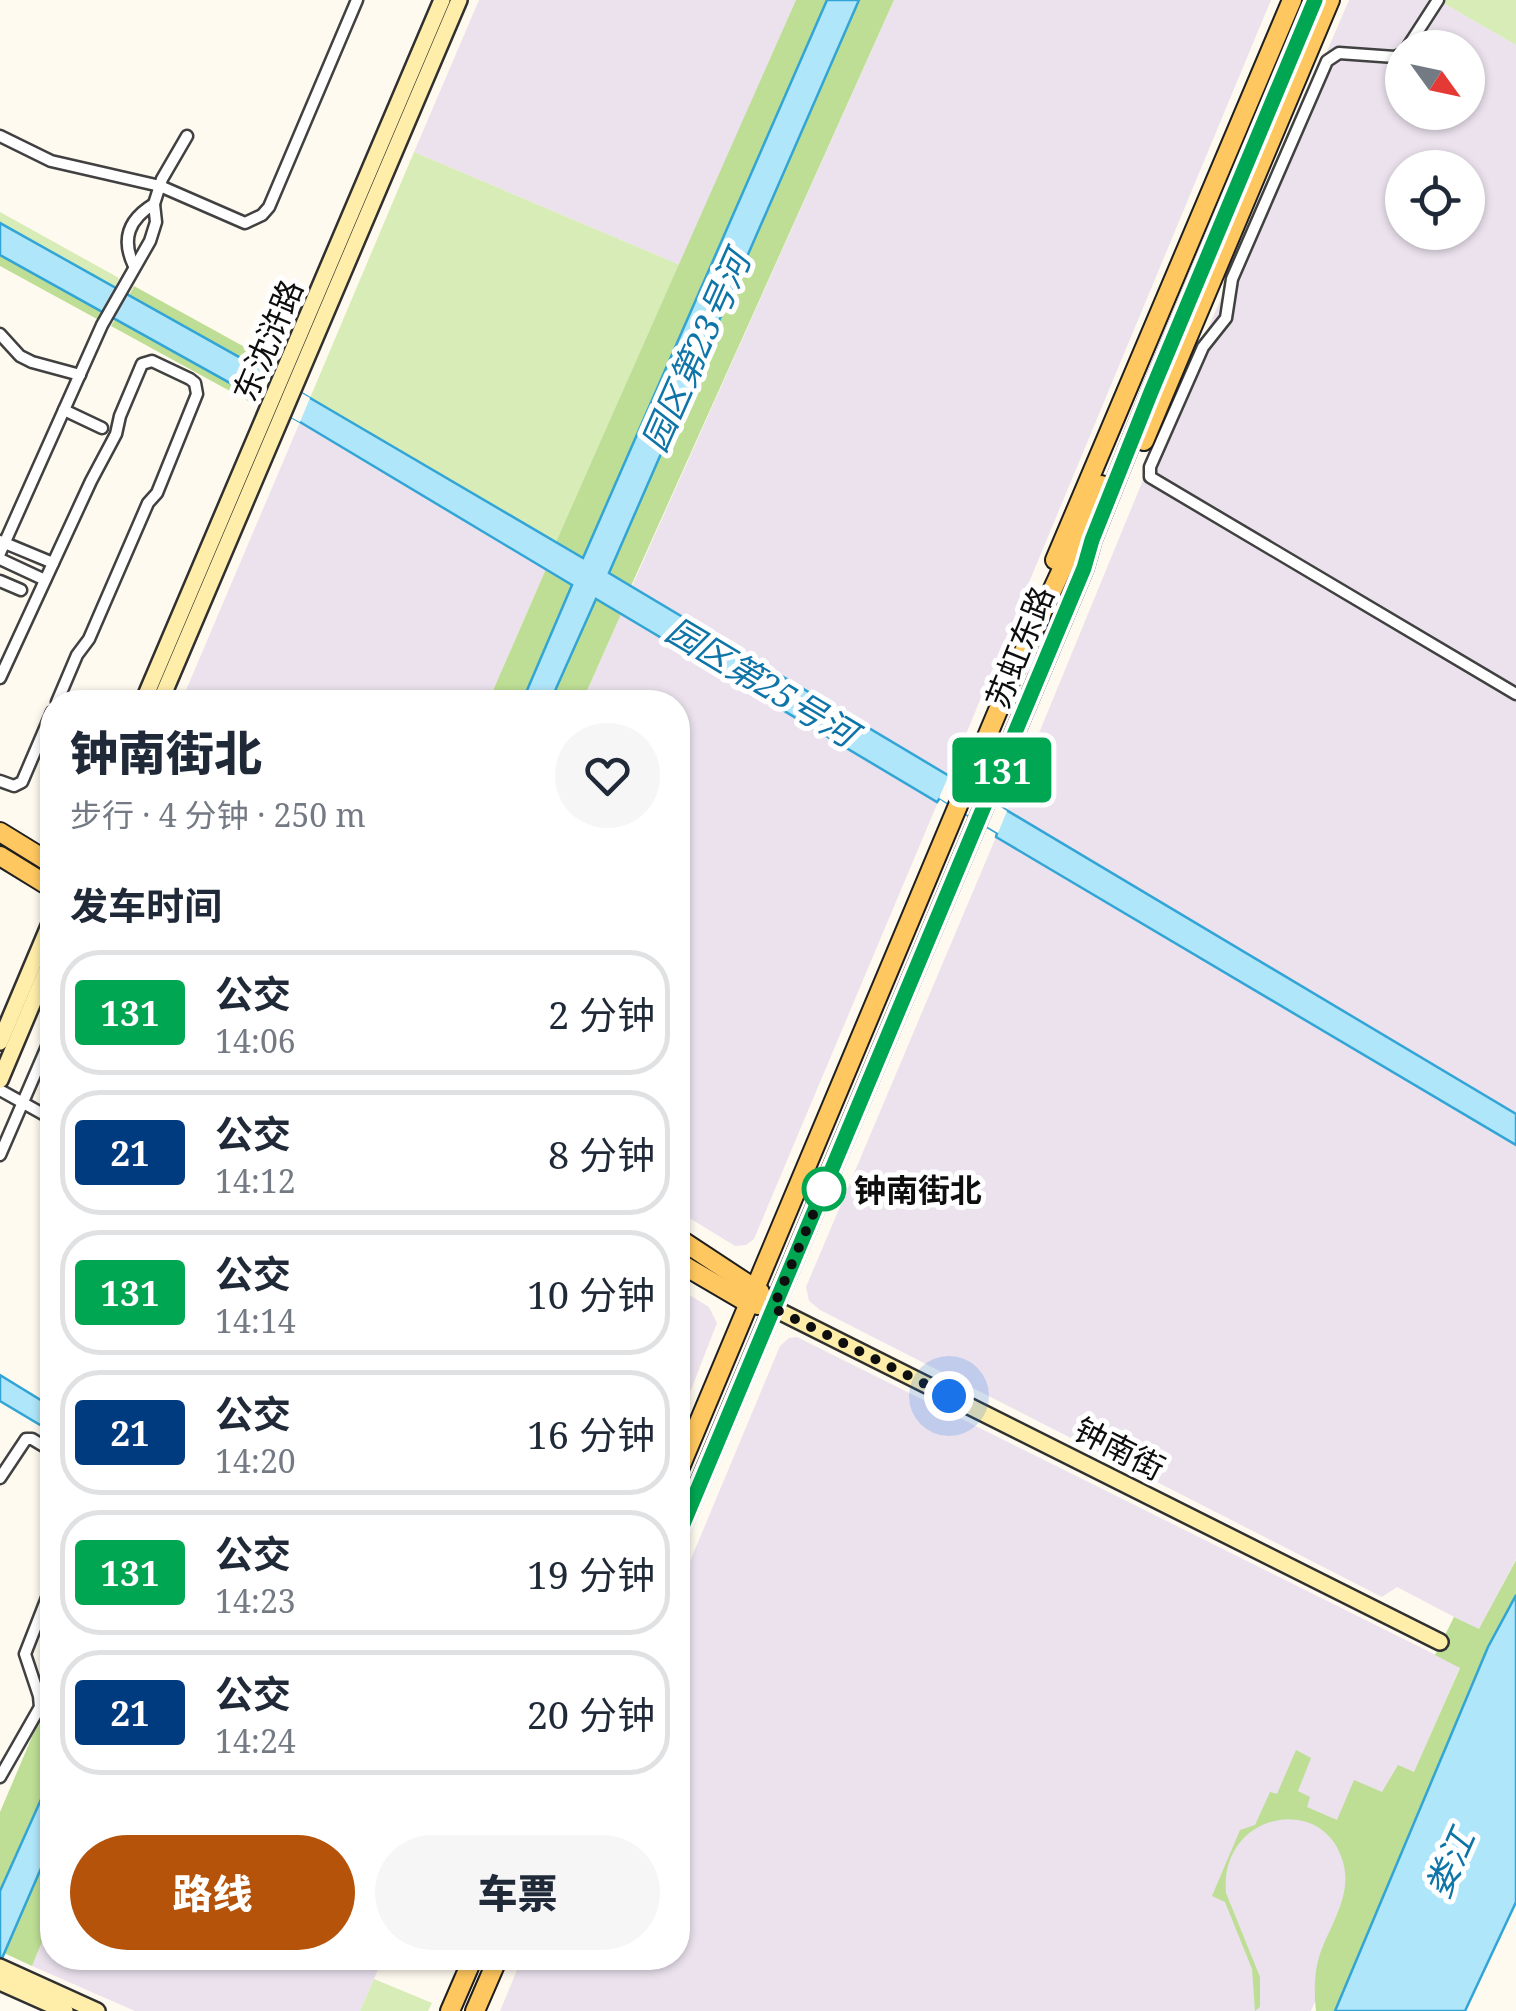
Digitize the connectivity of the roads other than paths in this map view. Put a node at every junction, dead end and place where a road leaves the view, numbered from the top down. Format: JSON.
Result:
{"nodes":[{"id":1,"x":357,"y":0,"type":"edge"},
{"id":2,"x":442,"y":0,"type":"edge"},
{"id":3,"x":459,"y":0,"type":"edge"},
{"id":4,"x":1292,"y":0,"type":"edge"},
{"id":5,"x":1303,"y":0,"type":"edge"},
{"id":6,"x":1315,"y":0,"type":"edge"},
{"id":7,"x":1330,"y":0,"type":"edge"},
{"id":8,"x":1438,"y":0,"type":"edge"},
{"id":9,"x":1419,"y":30,"type":"edge"},
{"id":10,"x":1385,"y":55,"type":"edge"},
{"id":11,"x":0,"y":136,"type":"edge"},
{"id":12,"x":187,"y":136,"type":"dead end"},
{"id":13,"x":1244,"y":155,"type":"junction"},
{"id":14,"x":160,"y":186,"type":"junction"},
{"id":15,"x":154,"y":204,"type":"junction"},
{"id":16,"x":134,"y":266,"type":"junction"},
{"id":17,"x":0,"y":334,"type":"edge"},
{"id":18,"x":80,"y":375,"type":"junction"},
{"id":19,"x":286,"y":384,"type":"junction"},
{"id":20,"x":276,"y":409,"type":"junction"},
{"id":21,"x":64,"y":410,"type":"junction"},
{"id":22,"x":102,"y":428,"type":"dead end"},
{"id":23,"x":3,"y":541,"type":"edge"},
{"id":24,"x":0,"y":556,"type":"edge"},
{"id":25,"x":53,"y":563,"type":"junction"},
{"id":26,"x":1084,"y":568,"type":"junction"},
{"id":27,"x":45,"y":580,"type":"junction"},
{"id":28,"x":0,"y":581,"type":"edge"},
{"id":29,"x":20,"y":590,"type":"dead end"},
{"id":30,"x":1012,"y":677,"type":"junction"},
{"id":31,"x":0,"y":678,"type":"edge"},
{"id":32,"x":62,"y":690,"type":"edge"},
{"id":33,"x":148,"y":690,"type":"edge"},
{"id":34,"x":165,"y":690,"type":"edge"},
{"id":35,"x":1516,"y":694,"type":"edge"},
{"id":36,"x":40,"y":740,"type":"edge"},
{"id":37,"x":0,"y":781,"type":"edge"},
{"id":38,"x":0,"y":832,"type":"edge"},
{"id":39,"x":0,"y":856,"type":"edge"},
{"id":40,"x":40,"y":857,"type":"edge"},
{"id":41,"x":40,"y":881,"type":"edge"},
{"id":42,"x":40,"y":947,"type":"edge"},
{"id":43,"x":40,"y":986,"type":"edge"},
{"id":44,"x":0,"y":1042,"type":"edge"},
{"id":45,"x":40,"y":1063,"type":"edge"},
{"id":46,"x":0,"y":1080,"type":"edge"},
{"id":47,"x":0,"y":1090,"type":"edge"},
{"id":48,"x":24,"y":1101,"type":"junction"},
{"id":49,"x":40,"y":1111,"type":"edge"},
{"id":50,"x":0,"y":1155,"type":"edge"},
{"id":51,"x":690,"y":1247,"type":"edge"},
{"id":52,"x":690,"y":1267,"type":"edge"},
{"id":53,"x":751,"y":1295,"type":"junction"},
{"id":54,"x":773,"y":1308,"type":"junction"},
{"id":55,"x":690,"y":1443,"type":"edge"},
{"id":56,"x":40,"y":1444,"type":"edge"},
{"id":57,"x":0,"y":1478,"type":"edge"},
{"id":58,"x":690,"y":1507,"type":"edge"},
{"id":59,"x":40,"y":1616,"type":"edge"},
{"id":60,"x":1440,"y":1642,"type":"dead end"},
{"id":61,"x":40,"y":1698,"type":"edge"},
{"id":62,"x":40,"y":1707,"type":"edge"},
{"id":63,"x":0,"y":1777,"type":"edge"},
{"id":64,"x":0,"y":1967,"type":"edge"},
{"id":65,"x":468,"y":1970,"type":"edge"},
{"id":66,"x":493,"y":1970,"type":"edge"},
{"id":67,"x":0,"y":1982,"type":"edge"},
{"id":68,"x":65,"y":2011,"type":"edge"},
{"id":69,"x":97,"y":2011,"type":"edge"},
{"id":70,"x":450,"y":2011,"type":"edge"},
{"id":71,"x":475,"y":2011,"type":"edge"}],
"edges":[{"from":1,"to":14,"type":"street"},
{"from":2,"to":19,"type":"main road","name":"东沈浒路"},
{"from":3,"to":19,"type":"main road","name":"东沈浒路"},
{"from":4,"to":30,"type":"main road"},
{"from":5,"to":13,"type":"main road","name":"苏虹东路"},
{"from":6,"to":13,"type":"main road","name":"苏虹东路"},
{"from":7,"to":26,"type":"main road"},
{"from":8,"to":9,"type":"street"},
{"from":10,"to":35,"type":"street"},
{"from":11,"to":14,"type":"street"},
{"from":12,"to":14,"type":"street"},
{"from":13,"to":26,"type":"main road","name":"苏虹东路"},
{"from":13,"to":30,"type":"main road","name":"苏虹东路"},
{"from":14,"to":15,"type":"street"},
{"from":15,"to":16,"type":"street"},
{"from":15,"to":16,"type":"street"},
{"from":16,"to":18,"type":"street"},
{"from":17,"to":18,"type":"street"},
{"from":18,"to":21,"type":"street"},
{"from":19,"to":20,"type":"main road","name":"东沈浒路"},
{"from":20,"to":33,"type":"main road","name":"东沈浒路"},
{"from":20,"to":34,"type":"main road","name":"东沈浒路"},
{"from":21,"to":22,"type":"street"},
{"from":21,"to":23,"type":"street"},
{"from":23,"to":24,"type":"street"},
{"from":23,"to":25,"type":"street"},
{"from":24,"to":27,"type":"street"},
{"from":25,"to":27,"type":"street"},
{"from":25,"to":32,"type":"street"},
{"from":26,"to":54,"type":"main road","name":"苏虹东路"},
{"from":27,"to":31,"type":"street"},
{"from":28,"to":29,"type":"street"},
{"from":30,"to":53,"type":"main road","name":"苏虹东路"},
{"from":36,"to":37,"type":"street"},
{"from":38,"to":40,"type":"main road"},
{"from":39,"to":41,"type":"main road"},
{"from":42,"to":44,"type":"main road"},
{"from":43,"to":46,"type":"main road"},
{"from":45,"to":48,"type":"street"},
{"from":47,"to":48,"type":"street"},
{"from":48,"to":49,"type":"street"},
{"from":48,"to":50,"type":"street"},
{"from":51,"to":53,"type":"main road","name":"钟南街"},
{"from":52,"to":53,"type":"main road","name":"钟南街"},
{"from":53,"to":54,"type":"main road","name":"钟南街"},
{"from":53,"to":55,"type":"main road","name":"苏虹东路"},
{"from":54,"to":58,"type":"main road","name":"苏虹东路"},
{"from":54,"to":60,"type":"main road","name":"钟南街"},
{"from":56,"to":57,"type":"street"},
{"from":59,"to":61,"type":"street"},
{"from":62,"to":63,"type":"street"},
{"from":64,"to":69,"type":"main road"},
{"from":65,"to":70,"type":"main road"},
{"from":66,"to":71,"type":"main road"},
{"from":67,"to":68,"type":"main road"}]}
